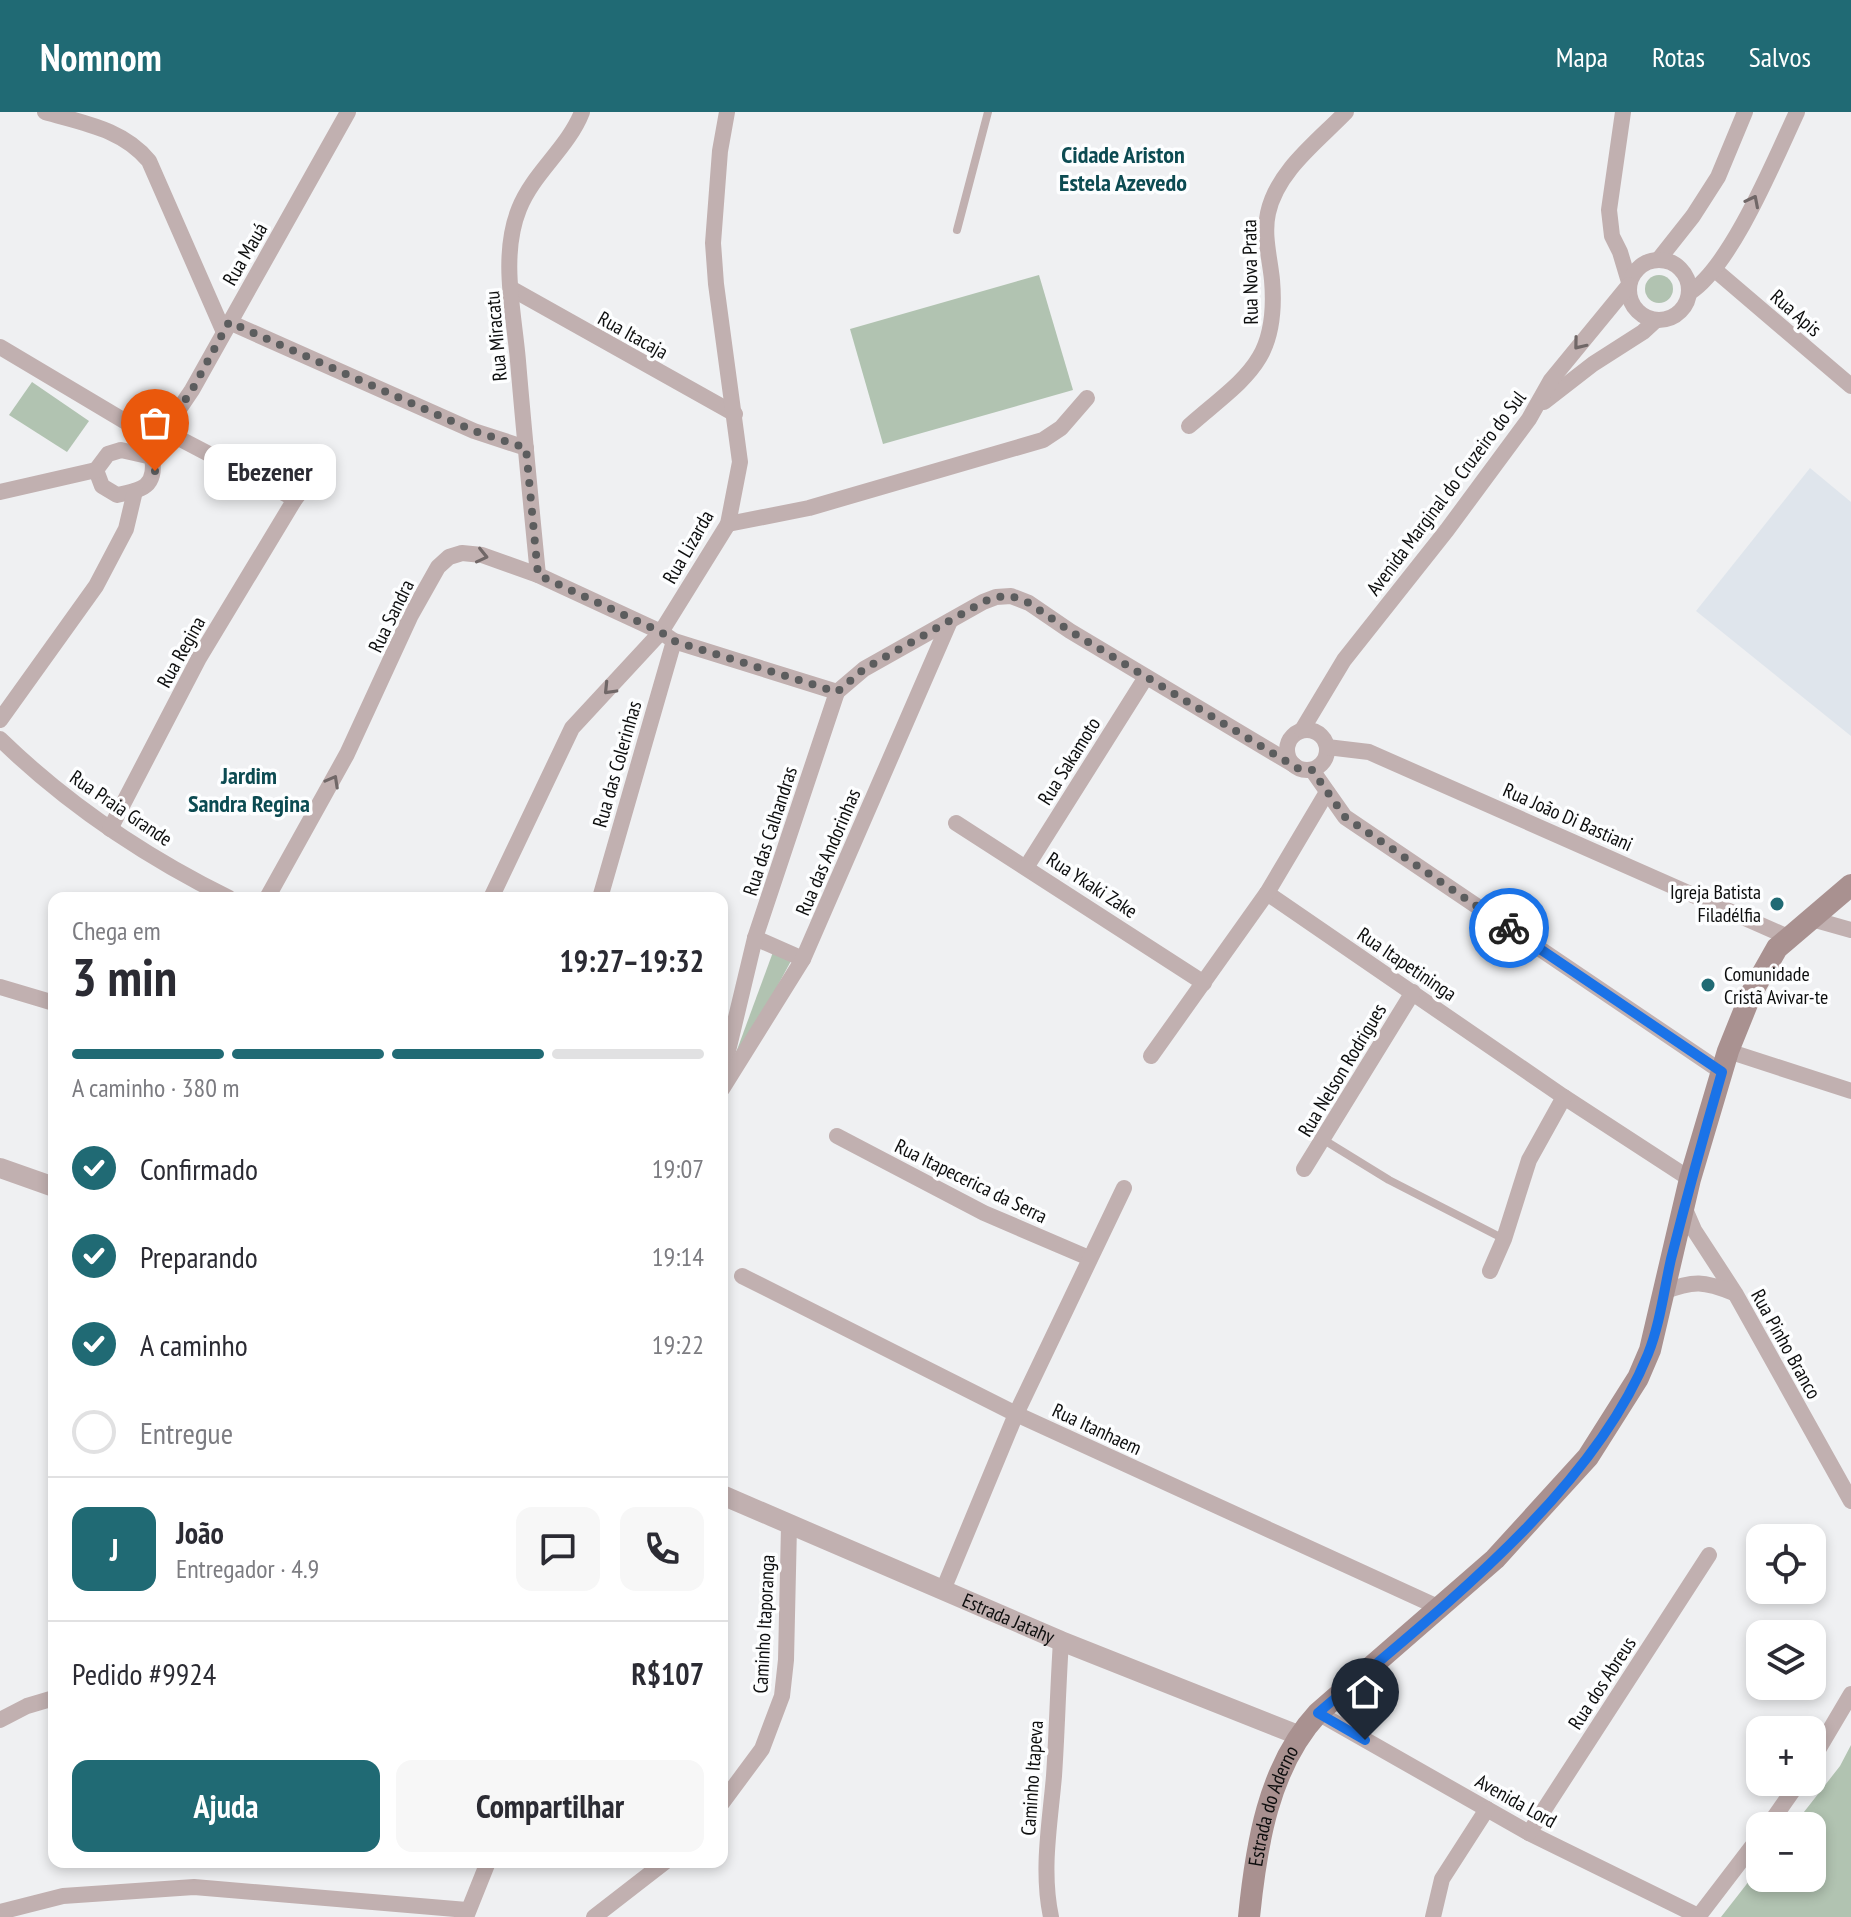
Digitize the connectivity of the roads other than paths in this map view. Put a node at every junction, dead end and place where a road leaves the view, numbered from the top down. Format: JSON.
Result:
{"nodes":[{"id":1,"x":45,"y":112,"type":"edge"},
{"id":2,"x":348,"y":112,"type":"edge"},
{"id":3,"x":582,"y":112,"type":"edge"},
{"id":4,"x":727,"y":112,"type":"edge"},
{"id":5,"x":988,"y":112,"type":"edge"},
{"id":6,"x":1346,"y":112,"type":"edge"},
{"id":7,"x":1623,"y":112,"type":"edge"},
{"id":8,"x":1745,"y":112,"type":"edge"},
{"id":9,"x":1797,"y":112,"type":"edge"},
{"id":10,"x":957,"y":230,"type":"dead end"},
{"id":11,"x":1620,"y":252,"type":"junction"},
{"id":12,"x":1655,"y":260,"type":"junction"},
{"id":13,"x":1715,"y":270,"type":"junction"},
{"id":14,"x":1629,"y":283,"type":"junction"},
{"id":15,"x":512,"y":289,"type":"junction"},
{"id":16,"x":1689,"y":293,"type":"junction"},
{"id":17,"x":1656,"y":320,"type":"junction"},
{"id":18,"x":226,"y":326,"type":"junction"},
{"id":19,"x":0,"y":347,"type":"edge"},
{"id":20,"x":1851,"y":386,"type":"edge"},
{"id":21,"x":1087,"y":398,"type":"dead end"},
{"id":22,"x":1536,"y":408,"type":"junction"},
{"id":23,"x":735,"y":414,"type":"junction"},
{"id":24,"x":1189,"y":426,"type":"dead end"},
{"id":25,"x":162,"y":436,"type":"junction"},
{"id":26,"x":526,"y":448,"type":"junction"},
{"id":27,"x":148,"y":455,"type":"junction"},
{"id":28,"x":96,"y":470,"type":"junction"},
{"id":29,"x":312,"y":478,"type":"dead end"},
{"id":30,"x":135,"y":491,"type":"junction"},
{"id":31,"x":0,"y":492,"type":"edge"},
{"id":32,"x":295,"y":499,"type":"junction"},
{"id":33,"x":728,"y":524,"type":"junction"},
{"id":34,"x":538,"y":575,"type":"junction"},
{"id":35,"x":950,"y":621,"type":"junction"},
{"id":36,"x":668,"y":636,"type":"junction"},
{"id":37,"x":1146,"y":677,"type":"junction"},
{"id":38,"x":837,"y":692,"type":"junction"},
{"id":39,"x":0,"y":720,"type":"edge"},
{"id":40,"x":1302,"y":730,"type":"junction"},
{"id":41,"x":0,"y":739,"type":"edge"},
{"id":42,"x":1327,"y":747,"type":"junction"},
{"id":43,"x":1294,"y":765,"type":"junction"},
{"id":44,"x":1312,"y":770,"type":"junction"},
{"id":45,"x":1327,"y":792,"type":"junction"},
{"id":46,"x":956,"y":823,"type":"dead end"},
{"id":47,"x":110,"y":829,"type":"junction"},
{"id":48,"x":1027,"y":866,"type":"junction"},
{"id":49,"x":1851,"y":885,"type":"edge"},
{"id":50,"x":219,"y":892,"type":"edge"},
{"id":51,"x":270,"y":892,"type":"edge"},
{"id":52,"x":494,"y":892,"type":"edge"},
{"id":53,"x":602,"y":892,"type":"edge"},
{"id":54,"x":1267,"y":893,"type":"junction"},
{"id":55,"x":1812,"y":919,"type":"junction"},
{"id":56,"x":1851,"y":930,"type":"edge"},
{"id":57,"x":1788,"y":937,"type":"junction"},
{"id":58,"x":755,"y":938,"type":"junction"},
{"id":59,"x":803,"y":959,"type":"junction"},
{"id":60,"x":1204,"y":983,"type":"junction"},
{"id":61,"x":0,"y":987,"type":"edge"},
{"id":62,"x":1413,"y":992,"type":"junction"},
{"id":63,"x":48,"y":1001,"type":"edge"},
{"id":64,"x":728,"y":1051,"type":"edge"},
{"id":65,"x":1151,"y":1056,"type":"dead end"},
{"id":66,"x":1725,"y":1061,"type":"junction"},
{"id":67,"x":728,"y":1079,"type":"edge"},
{"id":68,"x":1851,"y":1091,"type":"edge"},
{"id":69,"x":1564,"y":1097,"type":"junction"},
{"id":70,"x":837,"y":1136,"type":"dead end"},
{"id":71,"x":1324,"y":1140,"type":"junction"},
{"id":72,"x":0,"y":1168,"type":"edge"},
{"id":73,"x":1304,"y":1169,"type":"dead end"},
{"id":74,"x":1690,"y":1179,"type":"junction"},
{"id":75,"x":48,"y":1185,"type":"edge"},
{"id":76,"x":1124,"y":1188,"type":"dead end"},
{"id":77,"x":1684,"y":1207,"type":"junction"},
{"id":78,"x":1504,"y":1239,"type":"junction"},
{"id":79,"x":1089,"y":1258,"type":"junction"},
{"id":80,"x":1490,"y":1271,"type":"dead end"},
{"id":81,"x":742,"y":1276,"type":"dead end"},
{"id":82,"x":1663,"y":1292,"type":"junction"},
{"id":83,"x":1735,"y":1293,"type":"junction"},
{"id":84,"x":1016,"y":1414,"type":"junction"},
{"id":85,"x":728,"y":1498,"type":"edge"},
{"id":86,"x":1851,"y":1501,"type":"edge"},
{"id":87,"x":789,"y":1526,"type":"junction"},
{"id":88,"x":1709,"y":1555,"type":"dead end"},
{"id":89,"x":943,"y":1590,"type":"junction"},
{"id":90,"x":1440,"y":1608,"type":"junction"},
{"id":91,"x":1061,"y":1641,"type":"junction"},
{"id":92,"x":1851,"y":1694,"type":"edge"},
{"id":93,"x":48,"y":1700,"type":"edge"},
{"id":94,"x":1318,"y":1713,"type":"junction"},
{"id":95,"x":0,"y":1720,"type":"edge"},
{"id":96,"x":1298,"y":1735,"type":"junction"},
{"id":97,"x":1826,"y":1736,"type":"edge"},
{"id":98,"x":728,"y":1795,"type":"edge"},
{"id":99,"x":1487,"y":1809,"type":"junction"},
{"id":100,"x":1529,"y":1833,"type":"junction"},
{"id":101,"x":1746,"y":1854,"type":"edge"},
{"id":102,"x":486,"y":1868,"type":"edge"},
{"id":103,"x":657,"y":1868,"type":"edge"},
{"id":104,"x":0,"y":1912,"type":"edge"},
{"id":105,"x":467,"y":1914,"type":"edge"},
{"id":106,"x":594,"y":1917,"type":"edge"},
{"id":107,"x":1051,"y":1917,"type":"edge"},
{"id":108,"x":1249,"y":1917,"type":"edge"},
{"id":109,"x":1433,"y":1917,"type":"edge"},
{"id":110,"x":1698,"y":1917,"type":"edge"}],
"edges":[{"from":1,"to":18,"type":"street"},
{"from":2,"to":18,"type":"street","name":"Rua Mauá"},
{"from":3,"to":15,"type":"street","name":"Rua Miracatu"},
{"from":4,"to":23,"type":"street","name":"Rua Lizarda"},
{"from":5,"to":10,"type":"lane"},
{"from":6,"to":24,"type":"street","name":"Rua Nova Prata"},
{"from":7,"to":11,"type":"street"},
{"from":8,"to":12,"type":"street"},
{"from":13,"to":9,"type":"street","one_way":true},
{"from":11,"to":12,"type":"street"},
{"from":11,"to":14,"type":"street"},
{"from":12,"to":14,"type":"street"},
{"from":12,"to":16,"type":"street"},
{"from":13,"to":16,"type":"street"},
{"from":13,"to":20,"type":"street","name":"Rua Apis"},
{"from":14,"to":17,"type":"street"},
{"from":14,"to":22,"type":"street","name":"Avenida Marginal do Cruzeiro do Sul","one_way":true},
{"from":15,"to":23,"type":"street","name":"Rua Itacaja"},
{"from":15,"to":26,"type":"street","name":"Rua Miracatu"},
{"from":16,"to":17,"type":"street"},
{"from":17,"to":22,"type":"street"},
{"from":18,"to":25,"type":"street","name":"Rua Mauá"},
{"from":18,"to":26,"type":"street"},
{"from":19,"to":25,"type":"street"},
{"from":21,"to":33,"type":"street"},
{"from":22,"to":40,"type":"street","name":"Avenida Marginal do Cruzeiro do Sul"},
{"from":23,"to":33,"type":"street","name":"Rua Lizarda"},
{"from":25,"to":27,"type":"street","name":"Rua Mauá"},
{"from":25,"to":32,"type":"street"},
{"from":26,"to":34,"type":"street","name":"Rua Miracatu"},
{"from":27,"to":28,"type":"street"},
{"from":27,"to":30,"type":"street"},
{"from":28,"to":30,"type":"street"},
{"from":28,"to":31,"type":"street"},
{"from":29,"to":32,"type":"street","name":"Rua Regina"},
{"from":30,"to":39,"type":"street"},
{"from":32,"to":47,"type":"street","name":"Rua Regina"},
{"from":33,"to":36,"type":"street","name":"Rua Lizarda"},
{"from":34,"to":36,"type":"street","name":"Rua Sandra"},
{"from":51,"to":34,"type":"street","name":"Rua Sandra","one_way":true},
{"from":35,"to":37,"type":"street"},
{"from":35,"to":38,"type":"street"},
{"from":35,"to":59,"type":"street","name":"Rua das Andorinhas"},
{"from":36,"to":38,"type":"street","name":"Rua Sandra"},
{"from":36,"to":52,"type":"street","name":"Rua Lizarda","one_way":true},
{"from":36,"to":53,"type":"street","name":"Rua das Colerinhas"},
{"from":37,"to":43,"type":"street"},
{"from":37,"to":48,"type":"street","name":"Rua Sakamoto"},
{"from":38,"to":58,"type":"street","name":"Rua das Calhandras"},
{"from":40,"to":42,"type":"street"},
{"from":40,"to":43,"type":"street"},
{"from":41,"to":47,"type":"street","name":"Rua Praia Grande"},
{"from":42,"to":44,"type":"street"},
{"from":42,"to":57,"type":"street","name":"Rua João Di Bastiani"},
{"from":43,"to":44,"type":"street"},
{"from":44,"to":45,"type":"street"},
{"from":45,"to":54,"type":"street"},
{"from":45,"to":66,"type":"street"},
{"from":46,"to":48,"type":"street","name":"Rua Ykaki Zake"},
{"from":47,"to":50,"type":"street","name":"Rua Praia Grande"},
{"from":48,"to":60,"type":"street","name":"Rua Ykaki Zake"},
{"from":49,"to":55,"type":"main road","name":"Estrada do Aderno"},
{"from":54,"to":60,"type":"street"},
{"from":54,"to":62,"type":"street","name":"Rua Itapetininga"},
{"from":55,"to":56,"type":"street"},
{"from":55,"to":57,"type":"main road","name":"Estrada do Aderno"},
{"from":57,"to":66,"type":"main road","name":"Estrada do Aderno"},
{"from":58,"to":59,"type":"street"},
{"from":58,"to":64,"type":"street","name":"Rua das Calhandras"},
{"from":59,"to":67,"type":"street","name":"Rua das Andorinhas"},
{"from":60,"to":65,"type":"street"},
{"from":61,"to":63,"type":"street"},
{"from":62,"to":69,"type":"street","name":"Rua Itapetininga"},
{"from":62,"to":71,"type":"street","name":"Rua Nelson Rodrigues"},
{"from":66,"to":68,"type":"street"},
{"from":66,"to":74,"type":"main road","name":"Estrada do Aderno"},
{"from":69,"to":74,"type":"street","name":"Rua Itapetininga"},
{"from":69,"to":78,"type":"street"},
{"from":70,"to":79,"type":"street","name":"Rua Itapecerica da Serra"},
{"from":71,"to":73,"type":"street","name":"Rua Nelson Rodrigues"},
{"from":71,"to":78,"type":"lane"},
{"from":72,"to":75,"type":"street"},
{"from":74,"to":77,"type":"main road","name":"Estrada do Aderno"},
{"from":76,"to":79,"type":"street"},
{"from":77,"to":82,"type":"main road","name":"Estrada do Aderno"},
{"from":77,"to":83,"type":"street","name":"Rua Pinho Branco"},
{"from":78,"to":80,"type":"street"},
{"from":79,"to":84,"type":"street"},
{"from":81,"to":84,"type":"street","name":"Rua Itanhaem"},
{"from":82,"to":83,"type":"street"},
{"from":82,"to":90,"type":"main road","name":"Estrada do Aderno"},
{"from":83,"to":86,"type":"street","name":"Rua Pinho Branco"},
{"from":84,"to":89,"type":"street"},
{"from":84,"to":90,"type":"street","name":"Rua Itanhaem"},
{"from":85,"to":87,"type":"street","name":"Estrada Jatahy"},
{"from":87,"to":89,"type":"street","name":"Estrada Jatahy"},
{"from":87,"to":98,"type":"street","name":"Caminho Itaporanga"},
{"from":88,"to":100,"type":"street","name":"Rua dos Abreus"},
{"from":89,"to":91,"type":"street","name":"Estrada Jatahy"},
{"from":90,"to":94,"type":"main road","name":"Estrada do Aderno"},
{"from":91,"to":96,"type":"street","name":"Estrada Jatahy"},
{"from":91,"to":107,"type":"street","name":"Caminho Itapeva"},
{"from":92,"to":97,"type":"street"},
{"from":93,"to":95,"type":"street"},
{"from":94,"to":96,"type":"main road","name":"Estrada do Aderno"},
{"from":94,"to":99,"type":"street","name":"Avenida Lord"},
{"from":96,"to":108,"type":"main road","name":"Estrada do Aderno"},
{"from":99,"to":100,"type":"street","name":"Avenida Lord"},
{"from":99,"to":109,"type":"street"},
{"from":100,"to":110,"type":"street","name":"Avenida Lord"},
{"from":101,"to":110,"type":"street"},
{"from":102,"to":105,"type":"street"},
{"from":103,"to":106,"type":"street"},
{"from":104,"to":105,"type":"street"}]}
